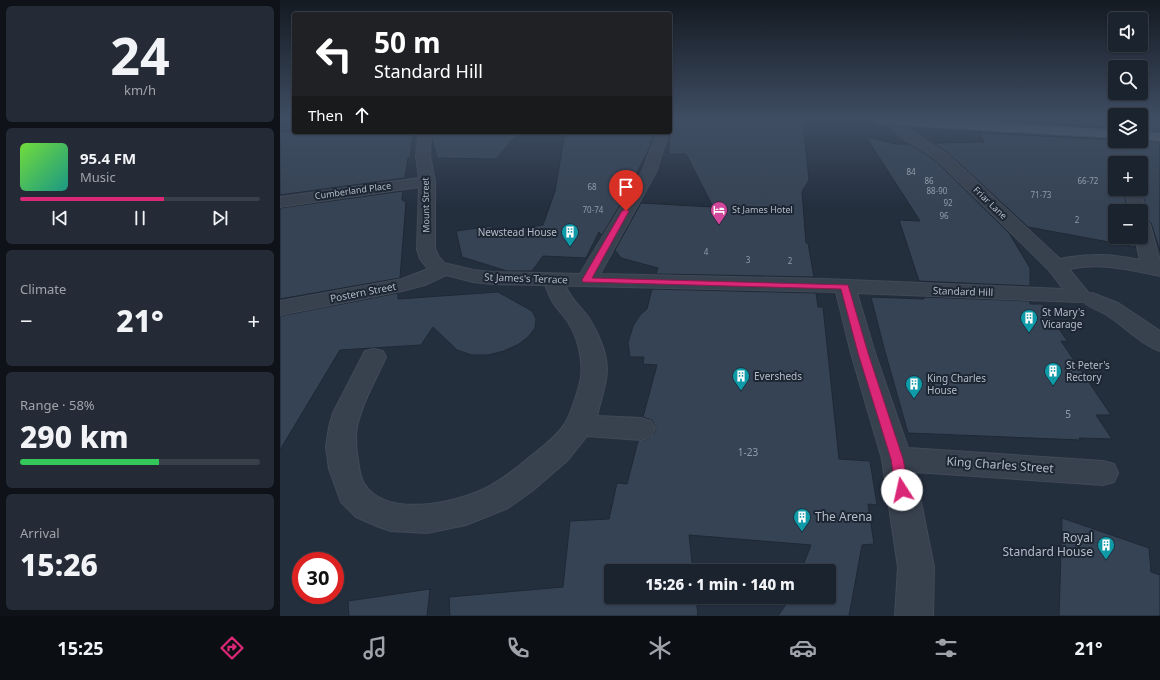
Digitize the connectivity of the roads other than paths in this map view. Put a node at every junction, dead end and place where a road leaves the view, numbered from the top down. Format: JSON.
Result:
{"nodes":[{"id":1,"x":424,"y":149,"type":"edge"},
{"id":2,"x":657,"y":149,"type":"edge"},
{"id":3,"x":929,"y":149,"type":"edge"},
{"id":4,"x":427,"y":181,"type":"junction"},
{"id":5,"x":280,"y":202,"type":"edge"},
{"id":6,"x":1148,"y":244,"type":"edge"},
{"id":7,"x":1056,"y":266,"type":"junction"},
{"id":8,"x":444,"y":269,"type":"junction"},
{"id":9,"x":1156,"y":269,"type":"edge"},
{"id":10,"x":572,"y":280,"type":"junction"},
{"id":11,"x":834,"y":286,"type":"junction"},
{"id":12,"x":1086,"y":297,"type":"junction"},
{"id":13,"x":280,"y":308,"type":"edge"},
{"id":14,"x":1160,"y":343,"type":"edge"},
{"id":15,"x":374,"y":357,"type":"dead end"},
{"id":16,"x":580,"y":425,"type":"junction"},
{"id":17,"x":641,"y":429,"type":"dead end"},
{"id":18,"x":897,"y":459,"type":"junction"},
{"id":19,"x":1103,"y":473,"type":"dead end"},
{"id":20,"x":914,"y":616,"type":"edge"}],
"edges":[{"from":1,"to":4,"type":"street","name":"Mount Street"},
{"from":2,"to":10,"type":"street"},
{"from":3,"to":7,"type":"street","name":"Friar Lane"},
{"from":4,"to":5,"type":"street","name":"Cumberland Place"},
{"from":4,"to":8,"type":"street","name":"Mount Street"},
{"from":6,"to":9,"type":"street"},
{"from":7,"to":9,"type":"street"},
{"from":7,"to":12,"type":"street","name":"Friar Lane"},
{"from":8,"to":10,"type":"street","name":"St James's Terrace"},
{"from":8,"to":13,"type":"street","name":"Postern Street"},
{"from":10,"to":11,"type":"street","name":"St James's Terrace"},
{"from":10,"to":16,"type":"street"},
{"from":11,"to":12,"type":"street","name":"Standard Hill"},
{"from":11,"to":18,"type":"street"},
{"from":12,"to":14,"type":"street"},
{"from":15,"to":16,"type":"street"},
{"from":16,"to":17,"type":"street"},
{"from":18,"to":19,"type":"street","name":"King Charles Street"},
{"from":18,"to":20,"type":"street"}]}
